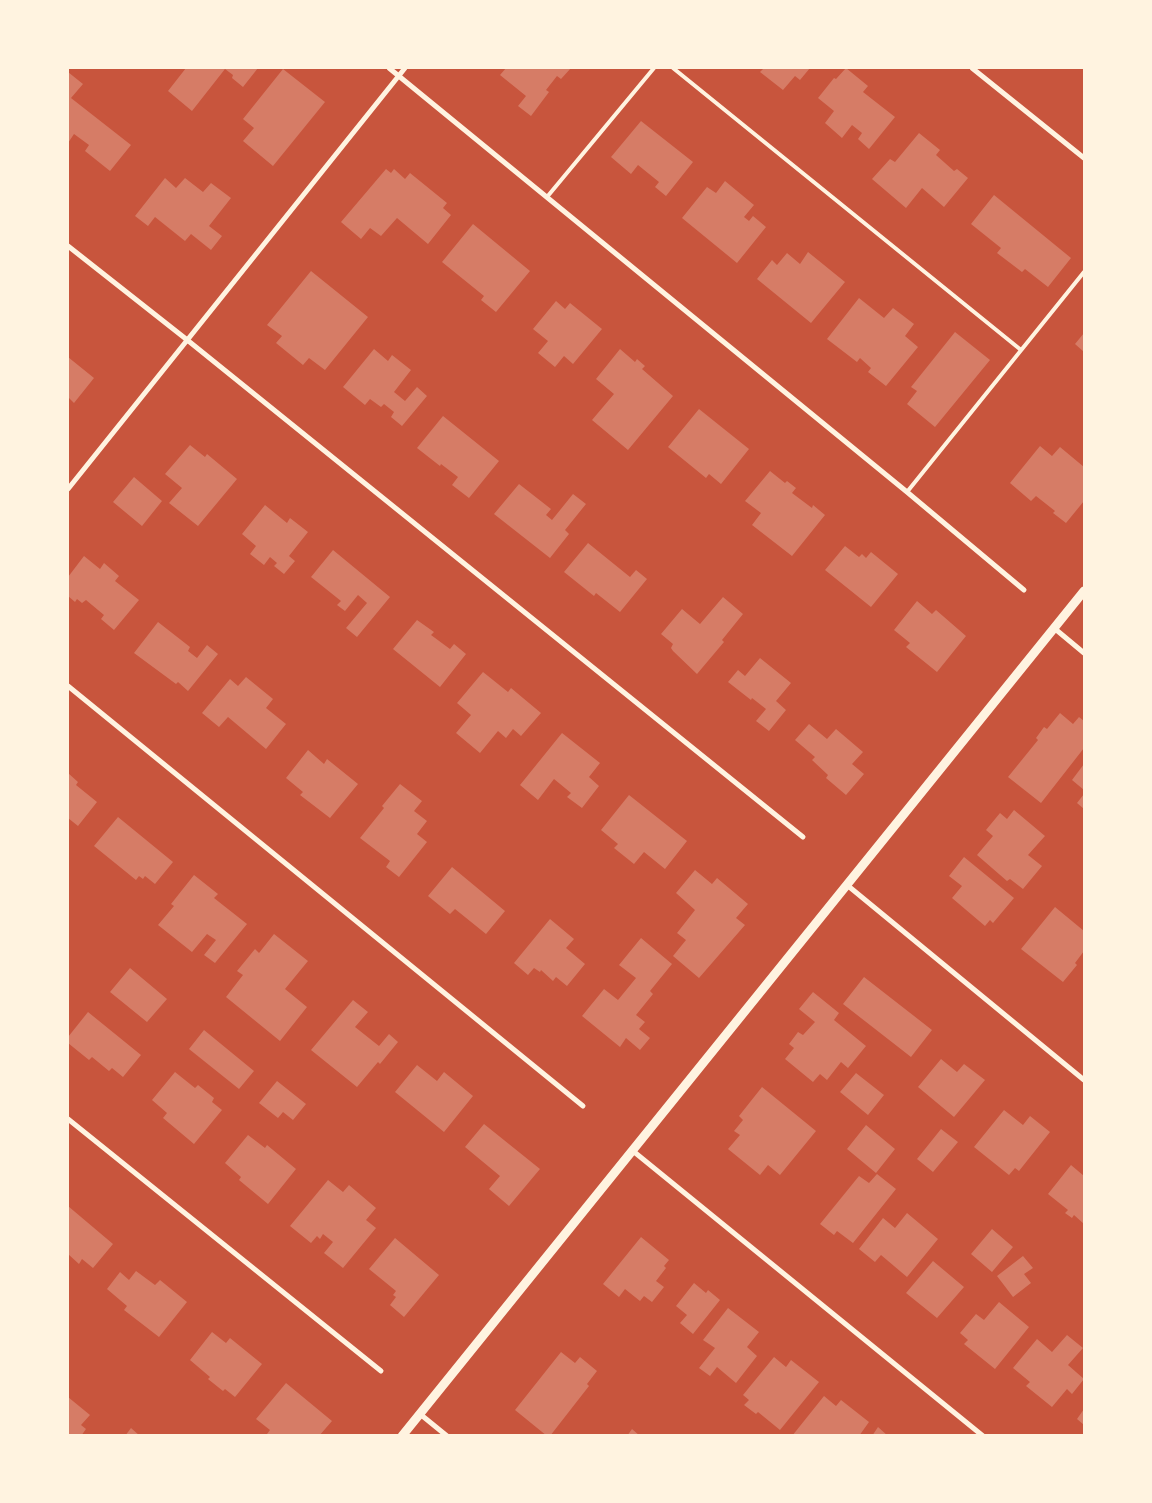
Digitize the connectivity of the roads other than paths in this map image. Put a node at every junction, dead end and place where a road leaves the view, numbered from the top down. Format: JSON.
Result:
{"nodes":[{"id":1,"x":389,"y":68,"type":"edge"},
{"id":2,"x":406,"y":68,"type":"edge"},
{"id":3,"x":654,"y":68,"type":"edge"},
{"id":4,"x":673,"y":68,"type":"edge"},
{"id":5,"x":972,"y":68,"type":"edge"},
{"id":6,"x":399,"y":76,"type":"junction"},
{"id":7,"x":1084,"y":158,"type":"edge"},
{"id":8,"x":548,"y":197,"type":"junction"},
{"id":9,"x":68,"y":246,"type":"edge"},
{"id":10,"x":1084,"y":272,"type":"edge"},
{"id":11,"x":186,"y":339,"type":"junction"},
{"id":12,"x":1021,"y":350,"type":"junction"},
{"id":13,"x":68,"y":489,"type":"edge"},
{"id":14,"x":907,"y":492,"type":"junction"},
{"id":15,"x":1024,"y":590,"type":"dead end"},
{"id":16,"x":1084,"y":591,"type":"edge"},
{"id":17,"x":1054,"y":628,"type":"junction"},
{"id":18,"x":1084,"y":653,"type":"edge"},
{"id":19,"x":68,"y":686,"type":"edge"},
{"id":20,"x":803,"y":837,"type":"dead end"},
{"id":21,"x":847,"y":886,"type":"junction"},
{"id":22,"x":1084,"y":1080,"type":"edge"},
{"id":23,"x":583,"y":1106,"type":"dead end"},
{"id":24,"x":68,"y":1119,"type":"edge"},
{"id":25,"x":633,"y":1151,"type":"junction"},
{"id":26,"x":381,"y":1371,"type":"dead end"},
{"id":27,"x":420,"y":1414,"type":"junction"},
{"id":28,"x":402,"y":1436,"type":"edge"},
{"id":29,"x":447,"y":1436,"type":"edge"},
{"id":30,"x":983,"y":1436,"type":"edge"}],
"edges":[{"from":1,"to":6,"type":"street"},
{"from":2,"to":6,"type":"street"},
{"from":3,"to":8,"type":"lane"},
{"from":4,"to":12,"type":"lane"},
{"from":5,"to":7,"type":"street"},
{"from":6,"to":8,"type":"street"},
{"from":6,"to":11,"type":"street"},
{"from":8,"to":14,"type":"street"},
{"from":9,"to":11,"type":"street"},
{"from":10,"to":12,"type":"lane"},
{"from":11,"to":13,"type":"street"},
{"from":11,"to":20,"type":"street"},
{"from":12,"to":14,"type":"lane"},
{"from":14,"to":15,"type":"street"},
{"from":16,"to":17,"type":"street"},
{"from":17,"to":18,"type":"street"},
{"from":17,"to":21,"type":"street"},
{"from":19,"to":23,"type":"street"},
{"from":21,"to":22,"type":"street"},
{"from":21,"to":25,"type":"street"},
{"from":24,"to":26,"type":"street"},
{"from":25,"to":27,"type":"street"},
{"from":25,"to":30,"type":"street"},
{"from":27,"to":28,"type":"street"},
{"from":27,"to":29,"type":"street"}]}
